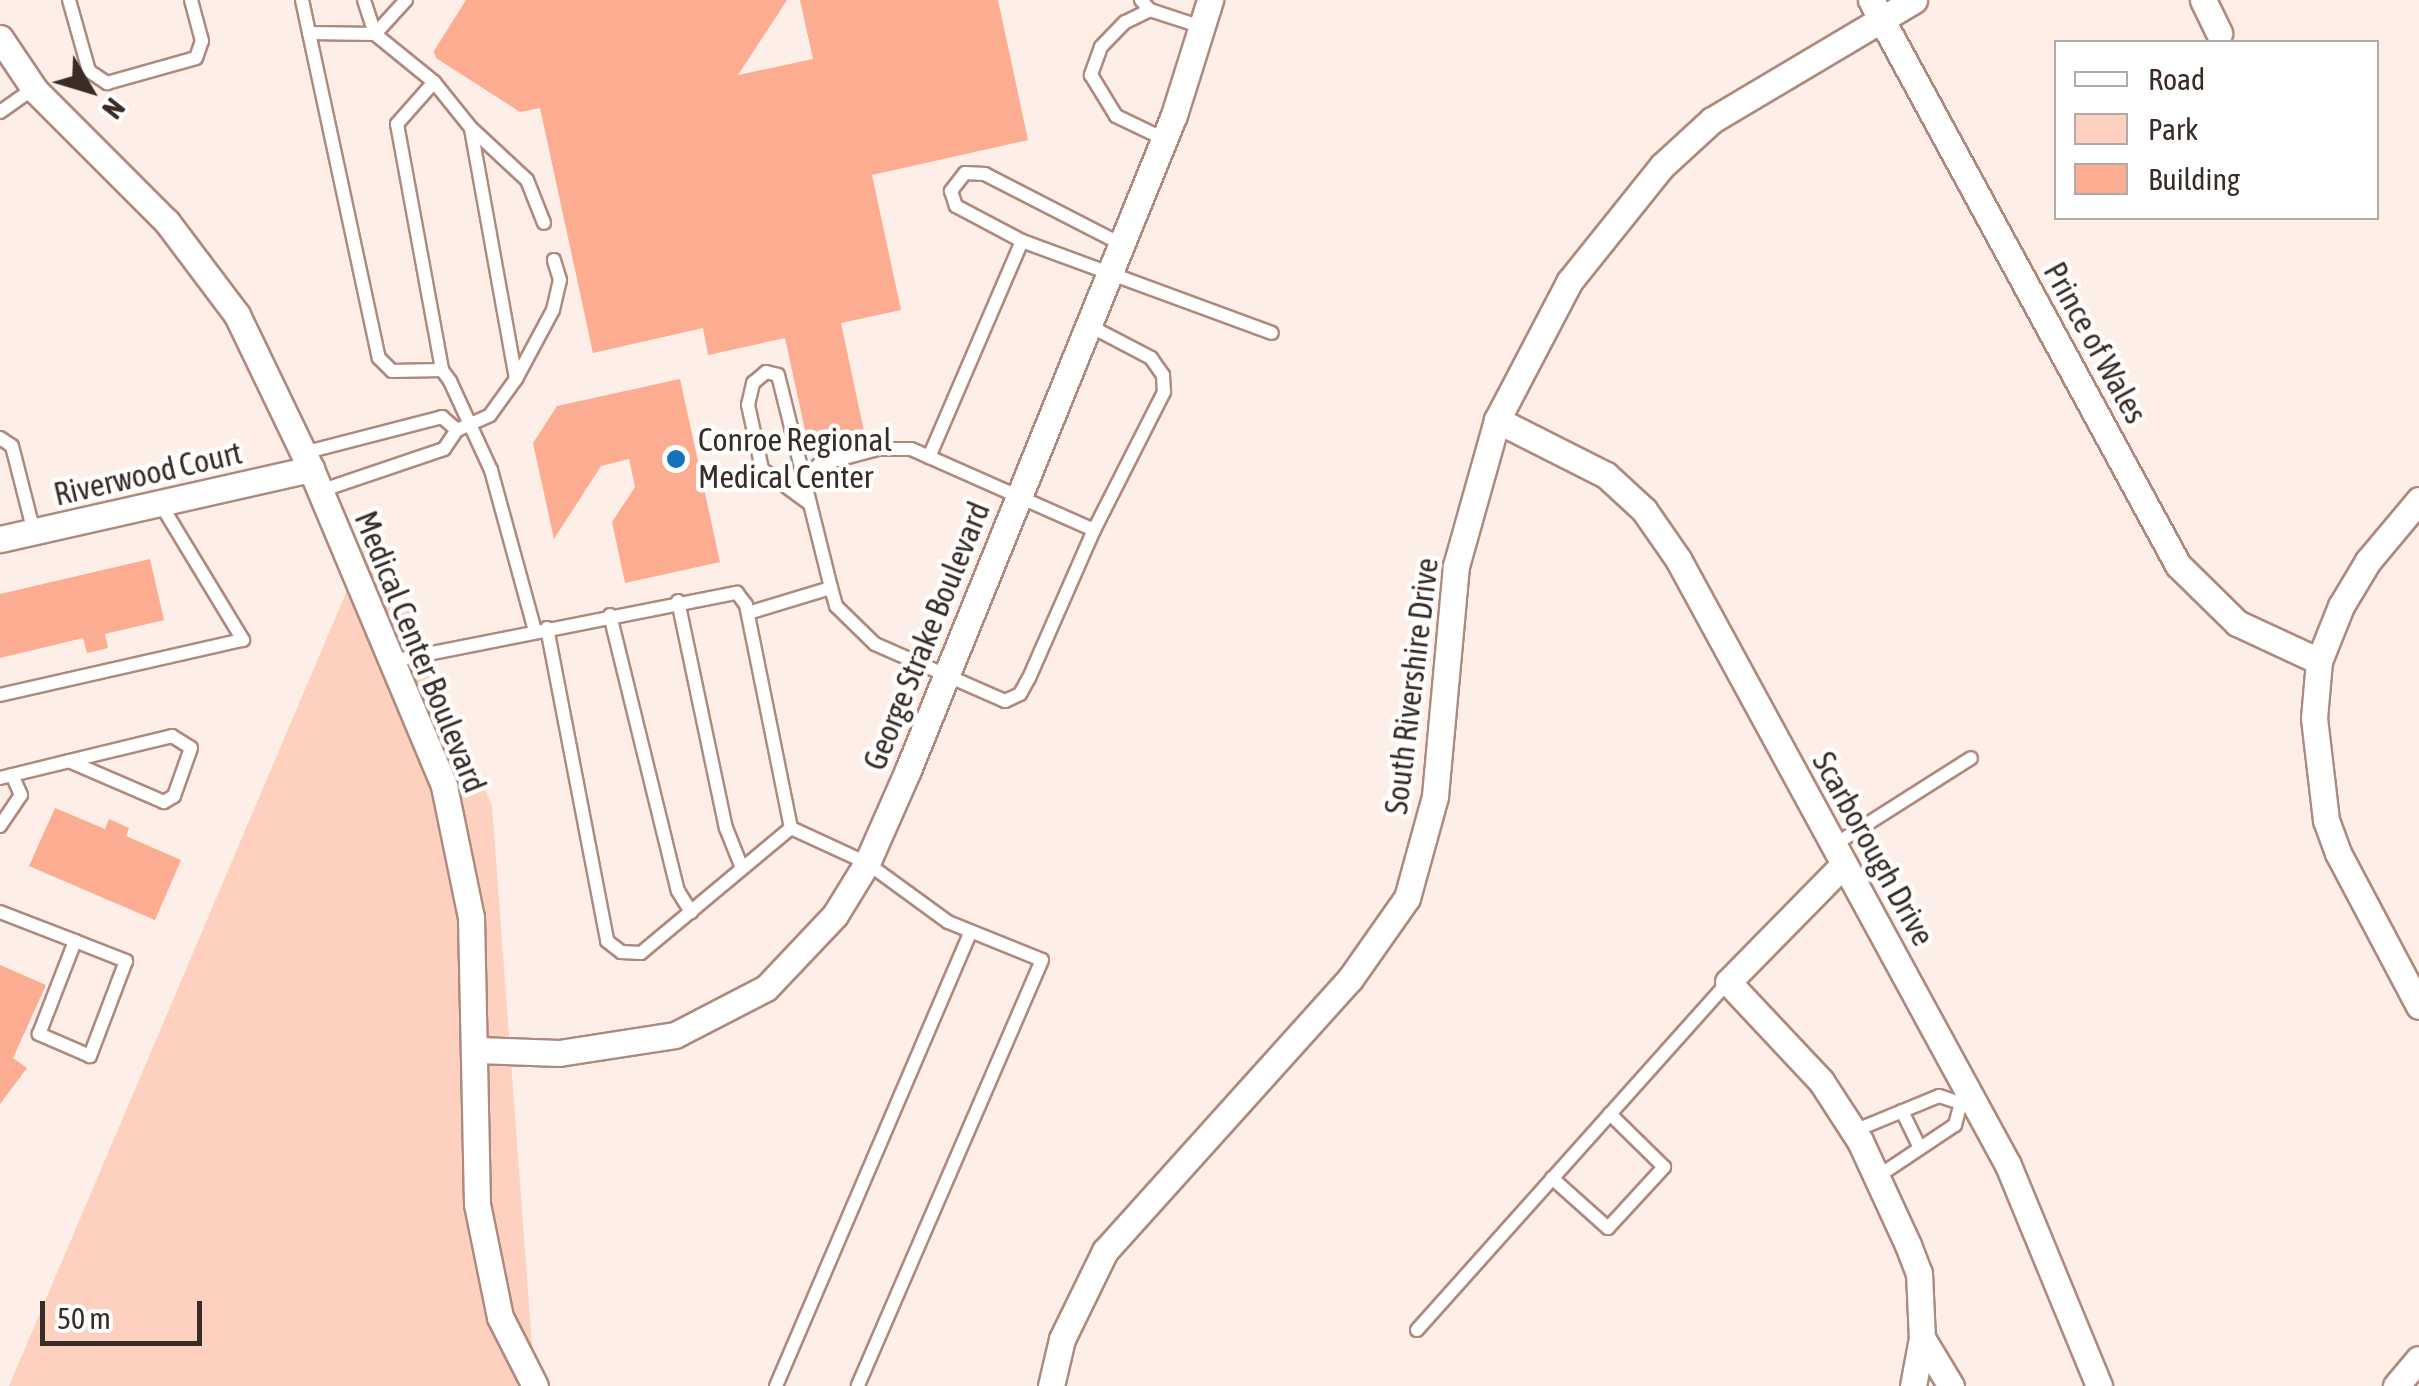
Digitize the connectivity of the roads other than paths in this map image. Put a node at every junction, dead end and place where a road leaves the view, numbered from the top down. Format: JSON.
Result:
{"nodes":[{"id":1,"x":70,"y":0,"type":"edge"},
{"id":2,"x":191,"y":0,"type":"edge"},
{"id":3,"x":302,"y":0,"type":"edge"},
{"id":4,"x":364,"y":0,"type":"edge"},
{"id":5,"x":406,"y":0,"type":"edge"},
{"id":6,"x":1210,"y":0,"type":"edge"},
{"id":7,"x":1914,"y":0,"type":"edge"},
{"id":8,"x":2203,"y":0,"type":"edge"},
{"id":9,"x":1145,"y":5,"type":"edge"},
{"id":10,"x":1876,"y":8,"type":"edge"},
{"id":11,"x":1202,"y":28,"type":"junction"},
{"id":12,"x":309,"y":33,"type":"junction"},
{"id":13,"x":375,"y":34,"type":"junction"},
{"id":14,"x":2220,"y":34,"type":"dead end"},
{"id":15,"x":0,"y":38,"type":"edge"},
{"id":16,"x":434,"y":82,"type":"junction"},
{"id":17,"x":34,"y":88,"type":"junction"},
{"id":18,"x":0,"y":112,"type":"edge"},
{"id":19,"x":471,"y":128,"type":"junction"},
{"id":20,"x":1164,"y":139,"type":"junction"},
{"id":21,"x":544,"y":223,"type":"dead end"},
{"id":22,"x":1022,"y":241,"type":"junction"},
{"id":23,"x":1122,"y":244,"type":"junction"},
{"id":24,"x":554,"y":260,"type":"dead end"},
{"id":25,"x":1108,"y":278,"type":"junction"},
{"id":26,"x":1088,"y":326,"type":"junction"},
{"id":27,"x":1272,"y":333,"type":"dead end"},
{"id":28,"x":442,"y":370,"type":"junction"},
{"id":29,"x":516,"y":379,"type":"junction"},
{"id":30,"x":1497,"y":420,"type":"junction"},
{"id":31,"x":471,"y":425,"type":"junction"},
{"id":32,"x":457,"y":430,"type":"junction"},
{"id":33,"x":0,"y":438,"type":"edge"},
{"id":34,"x":929,"y":457,"type":"junction"},
{"id":35,"x":818,"y":465,"type":"dead end"},
{"id":36,"x":311,"y":471,"type":"junction"},
{"id":37,"x":1020,"y":495,"type":"junction"},
{"id":38,"x":2419,"y":500,"type":"edge"},
{"id":39,"x":810,"y":504,"type":"junction"},
{"id":40,"x":162,"y":506,"type":"junction"},
{"id":41,"x":1094,"y":530,"type":"junction"},
{"id":42,"x":34,"y":533,"type":"junction"},
{"id":43,"x":0,"y":539,"type":"edge"},
{"id":44,"x":831,"y":588,"type":"junction"},
{"id":45,"x":678,"y":600,"type":"junction"},
{"id":46,"x":748,"y":613,"type":"junction"},
{"id":47,"x":610,"y":615,"type":"junction"},
{"id":48,"x":541,"y":630,"type":"junction"},
{"id":49,"x":392,"y":661,"type":"junction"},
{"id":50,"x":2319,"y":662,"type":"junction"},
{"id":51,"x":944,"y":680,"type":"junction"},
{"id":52,"x":0,"y":695,"type":"edge"},
{"id":53,"x":1971,"y":758,"type":"dead end"},
{"id":54,"x":69,"y":761,"type":"junction"},
{"id":55,"x":6,"y":776,"type":"edge"},
{"id":56,"x":0,"y":826,"type":"edge"},
{"id":57,"x":791,"y":828,"type":"junction"},
{"id":58,"x":1839,"y":855,"type":"junction"},
{"id":59,"x":867,"y":862,"type":"junction"},
{"id":60,"x":742,"y":868,"type":"junction"},
{"id":61,"x":0,"y":912,"type":"edge"},
{"id":62,"x":690,"y":912,"type":"junction"},
{"id":63,"x":971,"y":932,"type":"junction"},
{"id":64,"x":74,"y":941,"type":"junction"},
{"id":65,"x":2411,"y":974,"type":"edge"},
{"id":66,"x":1728,"y":982,"type":"junction"},
{"id":67,"x":2419,"y":1006,"type":"edge"},
{"id":68,"x":478,"y":1050,"type":"junction"},
{"id":69,"x":1966,"y":1100,"type":"junction"},
{"id":70,"x":1902,"y":1111,"type":"junction"},
{"id":71,"x":1610,"y":1114,"type":"junction"},
{"id":72,"x":1854,"y":1131,"type":"junction"},
{"id":73,"x":1920,"y":1148,"type":"junction"},
{"id":74,"x":1877,"y":1177,"type":"junction"},
{"id":75,"x":1552,"y":1178,"type":"junction"},
{"id":76,"x":1417,"y":1330,"type":"dead end"},
{"id":77,"x":1922,"y":1338,"type":"junction"},
{"id":78,"x":2419,"y":1359,"type":"edge"},
{"id":79,"x":535,"y":1386,"type":"edge"},
{"id":80,"x":776,"y":1386,"type":"edge"},
{"id":81,"x":858,"y":1386,"type":"edge"},
{"id":82,"x":1052,"y":1386,"type":"edge"},
{"id":83,"x":1913,"y":1386,"type":"edge"},
{"id":84,"x":1951,"y":1386,"type":"edge"},
{"id":85,"x":2099,"y":1386,"type":"edge"},
{"id":86,"x":2396,"y":1386,"type":"edge"}],
"edges":[{"from":1,"to":2,"type":"lane"},
{"from":3,"to":12,"type":"lane"},
{"from":4,"to":13,"type":"lane"},
{"from":5,"to":13,"type":"lane"},
{"from":6,"to":11,"type":"street","name":"George Strake Boulevard"},
{"from":7,"to":10,"type":"street","name":"South Rivershire Drive"},
{"from":8,"to":14,"type":"street"},
{"from":9,"to":11,"type":"lane"},
{"from":9,"to":20,"type":"lane"},
{"from":10,"to":30,"type":"street","name":"South Rivershire Drive"},
{"from":10,"to":50,"type":"street","name":"Prince of Wales"},
{"from":11,"to":20,"type":"street","name":"George Strake Boulevard"},
{"from":12,"to":13,"type":"lane"},
{"from":12,"to":28,"type":"lane"},
{"from":13,"to":16,"type":"lane"},
{"from":15,"to":17,"type":"street","name":"Medical Center Boulevard"},
{"from":16,"to":19,"type":"lane"},
{"from":16,"to":28,"type":"lane"},
{"from":17,"to":18,"type":"lane"},
{"from":17,"to":36,"type":"street","name":"Medical Center Boulevard"},
{"from":19,"to":21,"type":"lane"},
{"from":19,"to":29,"type":"lane"},
{"from":20,"to":23,"type":"street","name":"George Strake Boulevard"},
{"from":22,"to":23,"type":"lane"},
{"from":22,"to":25,"type":"lane"},
{"from":22,"to":34,"type":"lane"},
{"from":23,"to":25,"type":"street","name":"George Strake Boulevard"},
{"from":24,"to":29,"type":"lane"},
{"from":25,"to":26,"type":"street","name":"George Strake Boulevard"},
{"from":25,"to":27,"type":"lane"},
{"from":26,"to":37,"type":"street","name":"George Strake Boulevard"},
{"from":26,"to":41,"type":"lane"},
{"from":28,"to":31,"type":"lane"},
{"from":29,"to":31,"type":"lane"},
{"from":30,"to":58,"type":"street","name":"Scarborough Drive"},
{"from":30,"to":82,"type":"street","name":"South Rivershire Drive"},
{"from":31,"to":32,"type":"lane"},
{"from":31,"to":48,"type":"lane"},
{"from":32,"to":36,"type":"lane"},
{"from":32,"to":36,"type":"lane"},
{"from":33,"to":42,"type":"lane"},
{"from":34,"to":35,"type":"lane"},
{"from":34,"to":37,"type":"lane"},
{"from":36,"to":40,"type":"street","name":"Riverwood Court"},
{"from":36,"to":49,"type":"street","name":"Medical Center Boulevard"},
{"from":37,"to":41,"type":"lane"},
{"from":37,"to":51,"type":"street","name":"George Strake Boulevard"},
{"from":38,"to":50,"type":"street"},
{"from":39,"to":39,"type":"lane"},
{"from":39,"to":44,"type":"lane"},
{"from":40,"to":42,"type":"street","name":"Riverwood Court"},
{"from":40,"to":52,"type":"lane"},
{"from":41,"to":51,"type":"lane"},
{"from":42,"to":43,"type":"street","name":"Riverwood Court"},
{"from":44,"to":46,"type":"lane"},
{"from":44,"to":51,"type":"lane"},
{"from":45,"to":46,"type":"lane"},
{"from":45,"to":47,"type":"lane"},
{"from":45,"to":60,"type":"lane"},
{"from":46,"to":57,"type":"lane"},
{"from":47,"to":48,"type":"lane"},
{"from":47,"to":62,"type":"lane"},
{"from":48,"to":49,"type":"lane"},
{"from":48,"to":62,"type":"lane"},
{"from":49,"to":68,"type":"street","name":"Medical Center Boulevard"},
{"from":50,"to":65,"type":"street"},
{"from":51,"to":59,"type":"street","name":"George Strake Boulevard"},
{"from":53,"to":58,"type":"lane"},
{"from":54,"to":54,"type":"lane"},
{"from":54,"to":55,"type":"lane"},
{"from":55,"to":56,"type":"lane"},
{"from":57,"to":59,"type":"lane"},
{"from":57,"to":60,"type":"lane"},
{"from":58,"to":66,"type":"street"},
{"from":58,"to":69,"type":"street","name":"Scarborough Drive"},
{"from":59,"to":63,"type":"lane"},
{"from":59,"to":68,"type":"street","name":"George Strake Boulevard"},
{"from":60,"to":62,"type":"lane"},
{"from":61,"to":64,"type":"lane"},
{"from":63,"to":80,"type":"lane"},
{"from":63,"to":81,"type":"lane"},
{"from":64,"to":64,"type":"lane"},
{"from":65,"to":67,"type":"street"},
{"from":66,"to":71,"type":"lane"},
{"from":66,"to":72,"type":"street"},
{"from":68,"to":79,"type":"street","name":"Medical Center Boulevard"},
{"from":69,"to":70,"type":"lane"},
{"from":69,"to":73,"type":"lane"},
{"from":69,"to":85,"type":"street","name":"Scarborough Drive"},
{"from":70,"to":72,"type":"lane"},
{"from":70,"to":73,"type":"lane"},
{"from":71,"to":75,"type":"lane"},
{"from":71,"to":75,"type":"lane"},
{"from":72,"to":74,"type":"street"},
{"from":73,"to":74,"type":"lane"},
{"from":74,"to":77,"type":"street"},
{"from":75,"to":76,"type":"lane"},
{"from":77,"to":83,"type":"street"},
{"from":77,"to":84,"type":"street"},
{"from":78,"to":86,"type":"street"}]}
